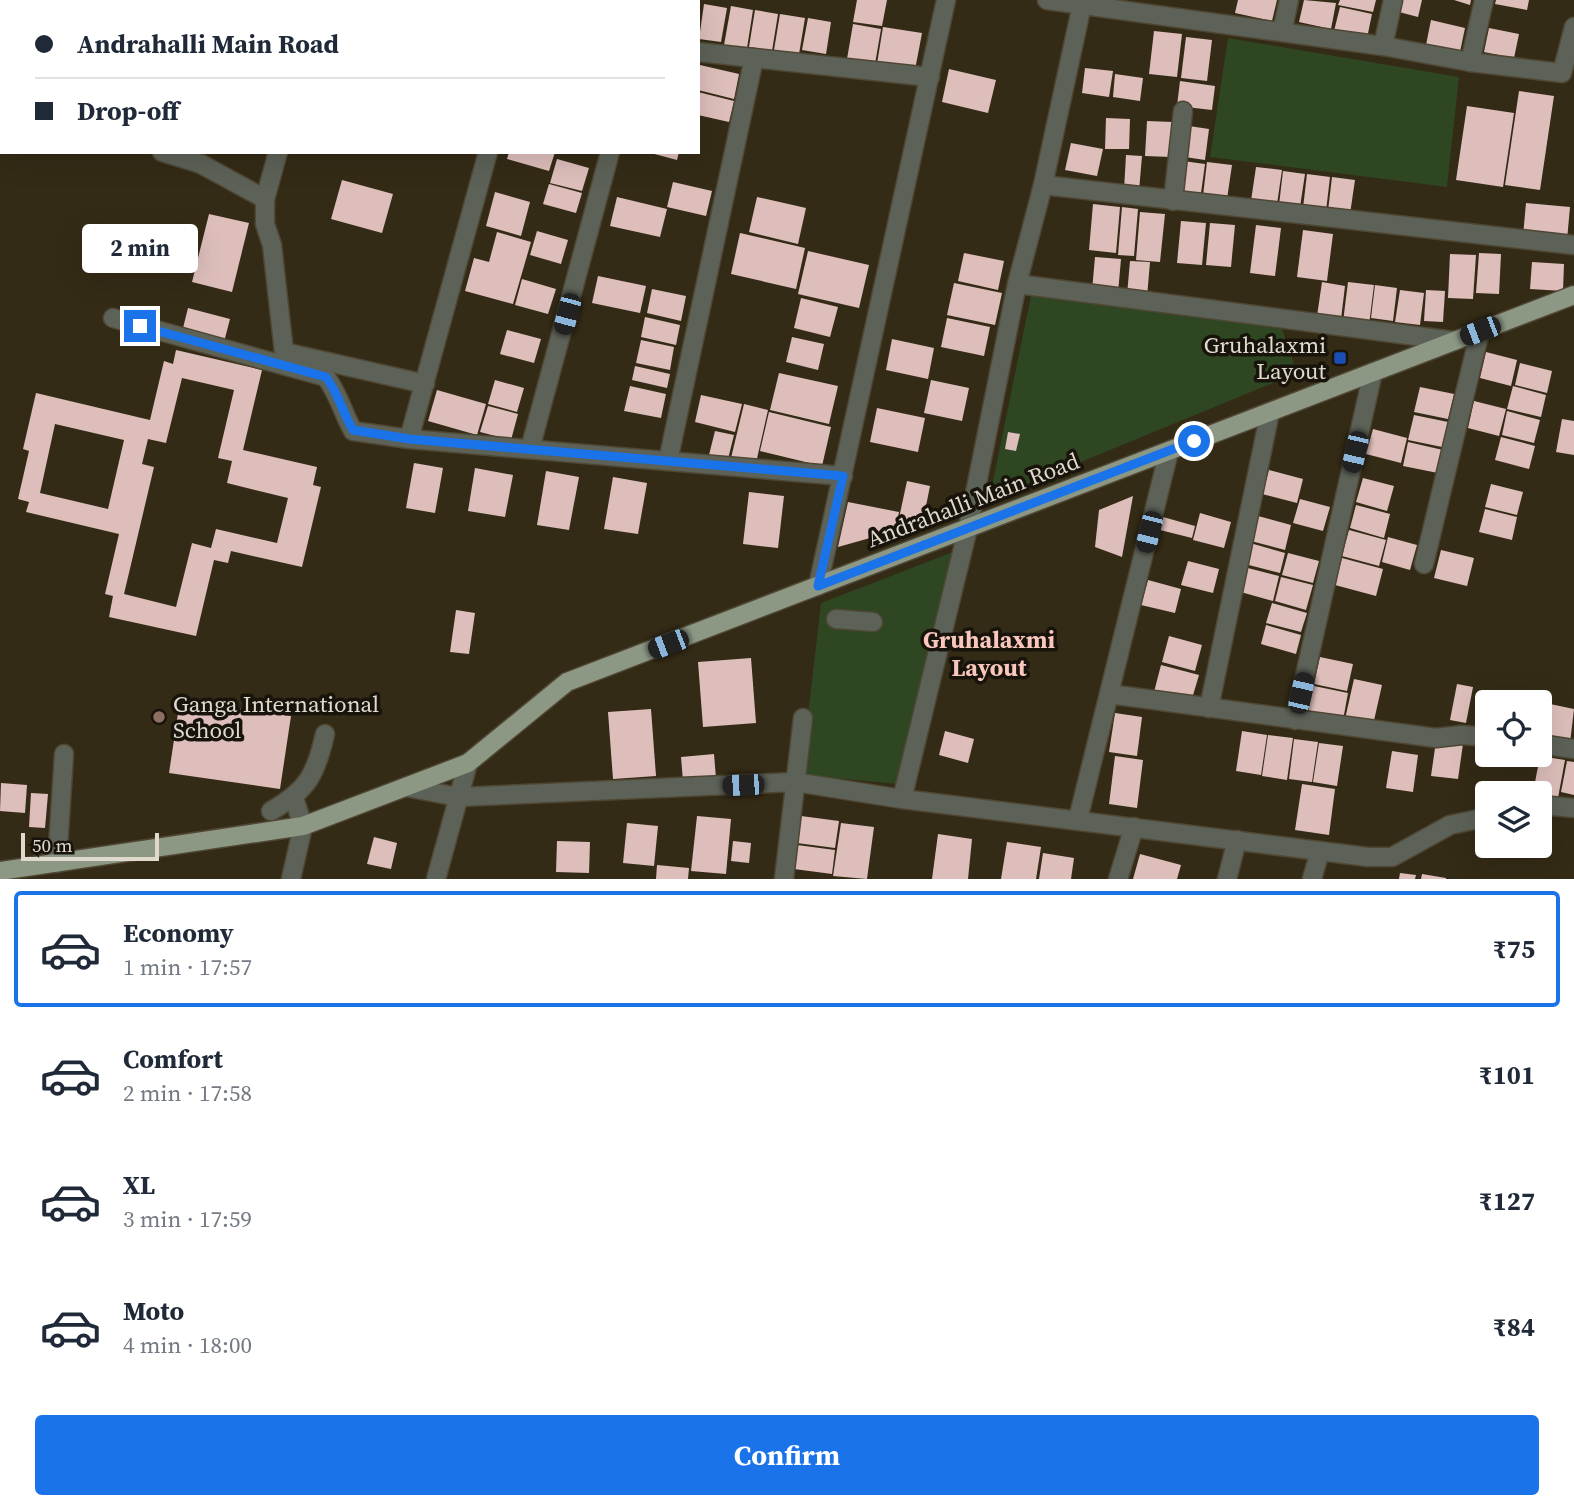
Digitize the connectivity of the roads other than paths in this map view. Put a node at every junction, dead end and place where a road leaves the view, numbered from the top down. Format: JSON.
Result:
{"nodes":[{"id":1,"x":946,"y":0,"type":"edge"},
{"id":2,"x":1048,"y":0,"type":"edge"},
{"id":3,"x":1289,"y":0,"type":"edge"},
{"id":4,"x":1393,"y":0,"type":"edge"},
{"id":5,"x":1484,"y":0,"type":"edge"},
{"id":6,"x":1083,"y":2,"type":"edge"},
{"id":7,"x":1176,"y":9,"type":"edge"},
{"id":8,"x":1574,"y":27,"type":"edge"},
{"id":9,"x":1282,"y":32,"type":"junction"},
{"id":10,"x":1383,"y":46,"type":"junction"},
{"id":11,"x":700,"y":52,"type":"edge"},
{"id":12,"x":754,"y":58,"type":"junction"},
{"id":13,"x":1470,"y":62,"type":"junction"},
{"id":14,"x":930,"y":77,"type":"junction"},
{"id":15,"x":1183,"y":111,"type":"dead end"},
{"id":16,"x":169,"y":154,"type":"edge"},
{"id":17,"x":277,"y":154,"type":"edge"},
{"id":18,"x":487,"y":154,"type":"edge"},
{"id":19,"x":609,"y":154,"type":"edge"},
{"id":20,"x":1042,"y":185,"type":"junction"},
{"id":21,"x":265,"y":199,"type":"junction"},
{"id":22,"x":1173,"y":201,"type":"junction"},
{"id":23,"x":1574,"y":245,"type":"edge"},
{"id":24,"x":1017,"y":284,"type":"junction"},
{"id":25,"x":1574,"y":295,"type":"edge"},
{"id":26,"x":113,"y":318,"type":"dead end"},
{"id":27,"x":1480,"y":331,"type":"junction"},
{"id":28,"x":1454,"y":341,"type":"junction"},
{"id":29,"x":1373,"y":372,"type":"junction"},
{"id":30,"x":425,"y":384,"type":"junction"},
{"id":31,"x":1270,"y":412,"type":"junction"},
{"id":32,"x":409,"y":439,"type":"junction"},
{"id":33,"x":530,"y":449,"type":"junction"},
{"id":34,"x":1169,"y":451,"type":"junction"},
{"id":35,"x":668,"y":461,"type":"junction"},
{"id":36,"x":843,"y":476,"type":"junction"},
{"id":37,"x":968,"y":528,"type":"junction"},
{"id":38,"x":1424,"y":564,"type":"dead end"},
{"id":39,"x":818,"y":586,"type":"junction"},
{"id":40,"x":836,"y":619,"type":"dead end"},
{"id":41,"x":873,"y":622,"type":"dead end"},
{"id":42,"x":1109,"y":694,"type":"junction"},
{"id":43,"x":1209,"y":708,"type":"junction"},
{"id":44,"x":803,"y":718,"type":"dead end"},
{"id":45,"x":1295,"y":720,"type":"junction"},
{"id":46,"x":325,"y":734,"type":"dead end"},
{"id":47,"x":1475,"y":736,"type":"edge"},
{"id":48,"x":1552,"y":746,"type":"edge"},
{"id":49,"x":1574,"y":749,"type":"edge"},
{"id":50,"x":64,"y":754,"type":"dead end"},
{"id":51,"x":468,"y":763,"type":"junction"},
{"id":52,"x":795,"y":782,"type":"junction"},
{"id":53,"x":406,"y":787,"type":"junction"},
{"id":54,"x":458,"y":797,"type":"junction"},
{"id":55,"x":294,"y":798,"type":"junction"},
{"id":56,"x":902,"y":799,"type":"junction"},
{"id":57,"x":1552,"y":807,"type":"edge"},
{"id":58,"x":1574,"y":808,"type":"edge"},
{"id":59,"x":271,"y":811,"type":"dead end"},
{"id":60,"x":1078,"y":819,"type":"junction"},
{"id":61,"x":1475,"y":820,"type":"edge"},
{"id":62,"x":303,"y":826,"type":"junction"},
{"id":63,"x":1133,"y":827,"type":"junction"},
{"id":64,"x":1237,"y":840,"type":"junction"},
{"id":65,"x":1320,"y":851,"type":"junction"},
{"id":66,"x":57,"y":863,"type":"junction"},
{"id":67,"x":0,"y":872,"type":"edge"},
{"id":68,"x":291,"y":879,"type":"edge"},
{"id":69,"x":436,"y":879,"type":"edge"},
{"id":70,"x":784,"y":879,"type":"edge"},
{"id":71,"x":1118,"y":879,"type":"edge"},
{"id":72,"x":1227,"y":879,"type":"edge"},
{"id":73,"x":1312,"y":879,"type":"edge"}],
"edges":[{"from":1,"to":14,"type":"street"},
{"from":2,"to":6,"type":"street"},
{"from":3,"to":9,"type":"street"},
{"from":4,"to":10,"type":"street"},
{"from":5,"to":13,"type":"street"},
{"from":6,"to":7,"type":"street"},
{"from":6,"to":20,"type":"street"},
{"from":7,"to":9,"type":"street"},
{"from":8,"to":13,"type":"street"},
{"from":9,"to":10,"type":"street"},
{"from":10,"to":13,"type":"street"},
{"from":11,"to":12,"type":"street"},
{"from":12,"to":14,"type":"street"},
{"from":12,"to":35,"type":"street"},
{"from":14,"to":36,"type":"street"},
{"from":15,"to":22,"type":"street"},
{"from":16,"to":21,"type":"street"},
{"from":17,"to":21,"type":"street"},
{"from":18,"to":30,"type":"street"},
{"from":19,"to":33,"type":"street"},
{"from":20,"to":22,"type":"street"},
{"from":20,"to":24,"type":"street"},
{"from":21,"to":30,"type":"street"},
{"from":22,"to":23,"type":"street"},
{"from":24,"to":28,"type":"street"},
{"from":24,"to":37,"type":"street"},
{"from":25,"to":27,"type":"main road","name":"Andrahalli Main Road"},
{"from":26,"to":32,"type":"street"},
{"from":27,"to":28,"type":"main road","name":"Andrahalli Main Road"},
{"from":27,"to":38,"type":"street"},
{"from":28,"to":29,"type":"main road","name":"Andrahalli Main Road"},
{"from":29,"to":31,"type":"main road","name":"Andrahalli Main Road"},
{"from":29,"to":45,"type":"street"},
{"from":30,"to":32,"type":"street"},
{"from":31,"to":34,"type":"main road","name":"Andrahalli Main Road"},
{"from":31,"to":43,"type":"street"},
{"from":32,"to":33,"type":"street"},
{"from":33,"to":35,"type":"street"},
{"from":34,"to":37,"type":"main road","name":"Andrahalli Main Road"},
{"from":34,"to":42,"type":"street"},
{"from":35,"to":36,"type":"street"},
{"from":36,"to":39,"type":"street"},
{"from":37,"to":39,"type":"main road","name":"Andrahalli Main Road"},
{"from":37,"to":56,"type":"street"},
{"from":39,"to":51,"type":"main road","name":"Andrahalli Main Road"},
{"from":40,"to":41,"type":"street"},
{"from":42,"to":43,"type":"street"},
{"from":42,"to":60,"type":"street"},
{"from":43,"to":45,"type":"street"},
{"from":44,"to":52,"type":"street"},
{"from":45,"to":47,"type":"street"},
{"from":46,"to":55,"type":"street"},
{"from":48,"to":49,"type":"street"},
{"from":50,"to":66,"type":"street"},
{"from":51,"to":53,"type":"main road","name":"Andrahalli Main Road"},
{"from":51,"to":54,"type":"street"},
{"from":52,"to":54,"type":"street"},
{"from":52,"to":56,"type":"street"},
{"from":52,"to":70,"type":"street"},
{"from":53,"to":54,"type":"street"},
{"from":53,"to":62,"type":"main road","name":"Andrahalli Main Road"},
{"from":54,"to":69,"type":"street"},
{"from":55,"to":59,"type":"street"},
{"from":55,"to":62,"type":"street"},
{"from":56,"to":60,"type":"street"},
{"from":57,"to":58,"type":"street"},
{"from":60,"to":63,"type":"street"},
{"from":61,"to":65,"type":"street"},
{"from":62,"to":66,"type":"main road","name":"Andrahalli Main Road"},
{"from":62,"to":68,"type":"street"},
{"from":63,"to":64,"type":"street"},
{"from":63,"to":71,"type":"street"},
{"from":64,"to":65,"type":"street"},
{"from":64,"to":72,"type":"street"},
{"from":65,"to":73,"type":"street"},
{"from":66,"to":67,"type":"main road","name":"Andrahalli Main Road"}]}
